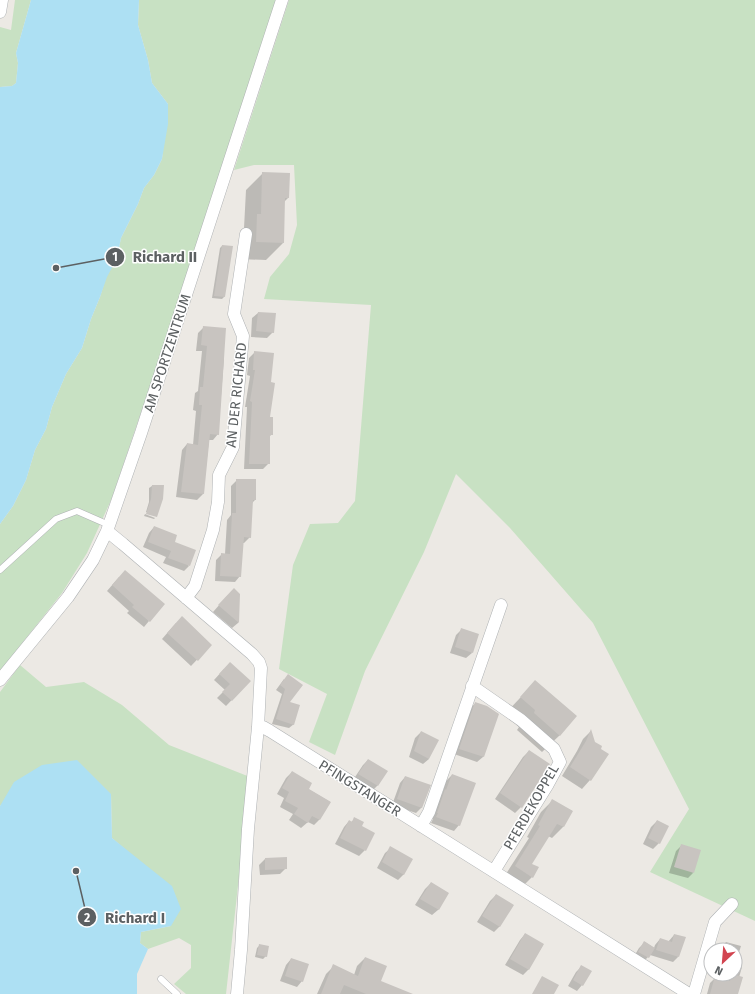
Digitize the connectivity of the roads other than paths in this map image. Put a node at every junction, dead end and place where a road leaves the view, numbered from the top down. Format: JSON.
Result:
{"nodes":[{"id":1,"x":2,"y":0,"type":"edge"},
{"id":2,"x":282,"y":0,"type":"edge"},
{"id":3,"x":0,"y":12,"type":"edge"},
{"id":4,"x":246,"y":234,"type":"dead end"},
{"id":5,"x":108,"y":528,"type":"junction"},
{"id":6,"x":0,"y":570,"type":"edge"},
{"id":7,"x":186,"y":598,"type":"junction"},
{"id":8,"x":501,"y":605,"type":"dead end"},
{"id":9,"x":0,"y":680,"type":"edge"},
{"id":10,"x":472,"y":686,"type":"junction"},
{"id":11,"x":258,"y":727,"type":"junction"},
{"id":12,"x":422,"y":826,"type":"junction"},
{"id":13,"x":494,"y":870,"type":"junction"},
{"id":14,"x":732,"y":904,"type":"dead end"},
{"id":15,"x":161,"y":979,"type":"dead end"},
{"id":16,"x":177,"y":994,"type":"edge"},
{"id":17,"x":237,"y":994,"type":"edge"},
{"id":18,"x":689,"y":994,"type":"edge"},
{"id":19,"x":694,"y":994,"type":"edge"}],
"edges":[{"from":1,"to":3,"type":"street"},
{"from":2,"to":5,"type":"street","name":"AM SPORTZENTRUM"},
{"from":4,"to":7,"type":"street","name":"AN DER RICHARD"},
{"from":5,"to":6,"type":"lane"},
{"from":5,"to":7,"type":"street"},
{"from":5,"to":9,"type":"street","name":"AM SPORTZENTRUM"},
{"from":7,"to":11,"type":"street"},
{"from":8,"to":10,"type":"street"},
{"from":10,"to":12,"type":"street"},
{"from":10,"to":13,"type":"street","name":"PFERDEKOPPEL"},
{"from":11,"to":12,"type":"street","name":"PFINGSTANGER"},
{"from":11,"to":17,"type":"street"},
{"from":12,"to":13,"type":"street","name":"PFINGSTANGER"},
{"from":13,"to":18,"type":"street","name":"PFINGSTANGER"},
{"from":14,"to":19,"type":"street"},
{"from":15,"to":16,"type":"lane"}]}
